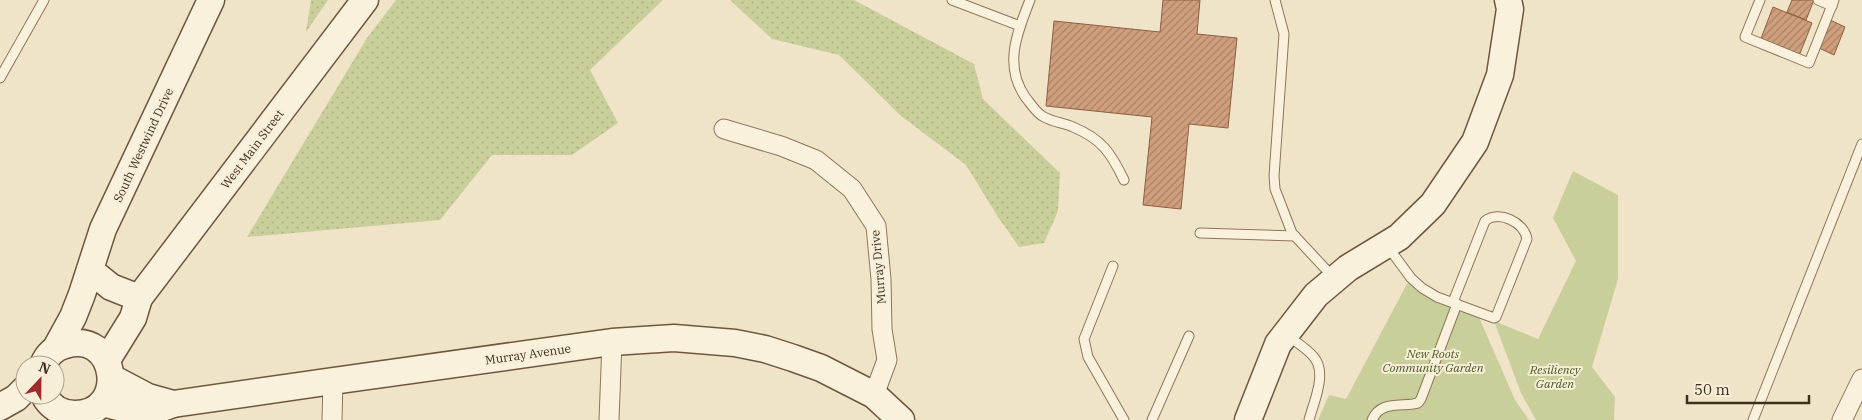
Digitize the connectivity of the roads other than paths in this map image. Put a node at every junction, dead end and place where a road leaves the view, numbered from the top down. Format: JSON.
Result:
{"nodes":[{"id":1,"x":44,"y":0,"type":"edge"},
{"id":2,"x":212,"y":0,"type":"edge"},
{"id":3,"x":365,"y":0,"type":"edge"},
{"id":4,"x":952,"y":0,"type":"edge"},
{"id":5,"x":1030,"y":0,"type":"edge"},
{"id":6,"x":1275,"y":0,"type":"edge"},
{"id":7,"x":1508,"y":0,"type":"edge"},
{"id":8,"x":1760,"y":0,"type":"edge"},
{"id":9,"x":1818,"y":0,"type":"edge"},
{"id":10,"x":1833,"y":3,"type":"edge"},
{"id":11,"x":1020,"y":26,"type":"junction"},
{"id":12,"x":0,"y":78,"type":"edge"},
{"id":13,"x":724,"y":129,"type":"dead end"},
{"id":14,"x":1862,"y":144,"type":"edge"},
{"id":15,"x":1124,"y":180,"type":"dead end"},
{"id":16,"x":1200,"y":233,"type":"dead end"},
{"id":17,"x":1295,"y":236,"type":"junction"},
{"id":18,"x":1387,"y":244,"type":"junction"},
{"id":19,"x":1112,"y":266,"type":"dead end"},
{"id":20,"x":1335,"y":280,"type":"junction"},
{"id":21,"x":86,"y":282,"type":"junction"},
{"id":22,"x":139,"y":298,"type":"junction"},
{"id":23,"x":1455,"y":303,"type":"junction"},
{"id":24,"x":1286,"y":334,"type":"junction"},
{"id":25,"x":1189,"y":336,"type":"dead end"},
{"id":26,"x":612,"y":342,"type":"junction"},
{"id":27,"x":51,"y":355,"type":"edge"},
{"id":28,"x":52,"y":355,"type":"edge"},
{"id":29,"x":100,"y":357,"type":"junction"},
{"id":30,"x":1862,"y":379,"type":"edge"},
{"id":31,"x":333,"y":381,"type":"junction"},
{"id":32,"x":874,"y":395,"type":"junction"},
{"id":33,"x":15,"y":399,"type":"edge"},
{"id":34,"x":173,"y":404,"type":"junction"},
{"id":35,"x":0,"y":407,"type":"edge"},
{"id":36,"x":73,"y":408,"type":"edge"},
{"id":37,"x":34,"y":420,"type":"edge"},
{"id":38,"x":332,"y":420,"type":"edge"},
{"id":39,"x":609,"y":420,"type":"edge"},
{"id":40,"x":901,"y":420,"type":"edge"},
{"id":41,"x":1124,"y":420,"type":"edge"},
{"id":42,"x":1152,"y":420,"type":"edge"},
{"id":43,"x":1248,"y":420,"type":"edge"},
{"id":44,"x":1309,"y":420,"type":"edge"},
{"id":45,"x":1372,"y":420,"type":"edge"},
{"id":46,"x":1753,"y":420,"type":"edge"},
{"id":47,"x":1842,"y":420,"type":"edge"}],
"edges":[{"from":1,"to":12,"type":"lane"},
{"from":2,"to":21,"type":"street","name":"South Westwind Drive"},
{"from":3,"to":22,"type":"street","name":"West Main Street"},
{"from":4,"to":11,"type":"lane"},
{"from":5,"to":11,"type":"lane"},
{"from":6,"to":17,"type":"lane"},
{"from":7,"to":18,"type":"street"},
{"from":8,"to":10,"type":"lane"},
{"from":9,"to":10,"type":"lane"},
{"from":11,"to":15,"type":"lane"},
{"from":13,"to":32,"type":"street","name":"Murray Drive"},
{"from":14,"to":46,"type":"lane"},
{"from":16,"to":17,"type":"lane"},
{"from":17,"to":20,"type":"lane"},
{"from":18,"to":20,"type":"street"},
{"from":18,"to":23,"type":"lane"},
{"from":19,"to":41,"type":"lane"},
{"from":20,"to":24,"type":"street"},
{"from":21,"to":22,"type":"street"},
{"from":21,"to":27,"type":"street","name":"South Westwind Drive"},
{"from":21,"to":29,"type":"street","name":"South Westwind Drive"},
{"from":22,"to":29,"type":"street","name":"West Main Street"},
{"from":23,"to":23,"type":"lane"},
{"from":23,"to":45,"type":"lane"},
{"from":24,"to":43,"type":"street"},
{"from":24,"to":44,"type":"lane"},
{"from":25,"to":42,"type":"lane"},
{"from":26,"to":31,"type":"street","name":"Murray Avenue"},
{"from":26,"to":32,"type":"street","name":"Murray Avenue"},
{"from":26,"to":39,"type":"street"},
{"from":28,"to":29,"type":"street","name":"Murray Avenue"},
{"from":29,"to":34,"type":"street","name":"Murray Avenue"},
{"from":29,"to":36,"type":"street"},
{"from":30,"to":47,"type":"street"},
{"from":31,"to":34,"type":"street","name":"Murray Avenue"},
{"from":31,"to":38,"type":"street"},
{"from":32,"to":40,"type":"street"},
{"from":33,"to":35,"type":"street"},
{"from":34,"to":36,"type":"street","name":"Murray Avenue"},
{"from":36,"to":37,"type":"street"}]}
